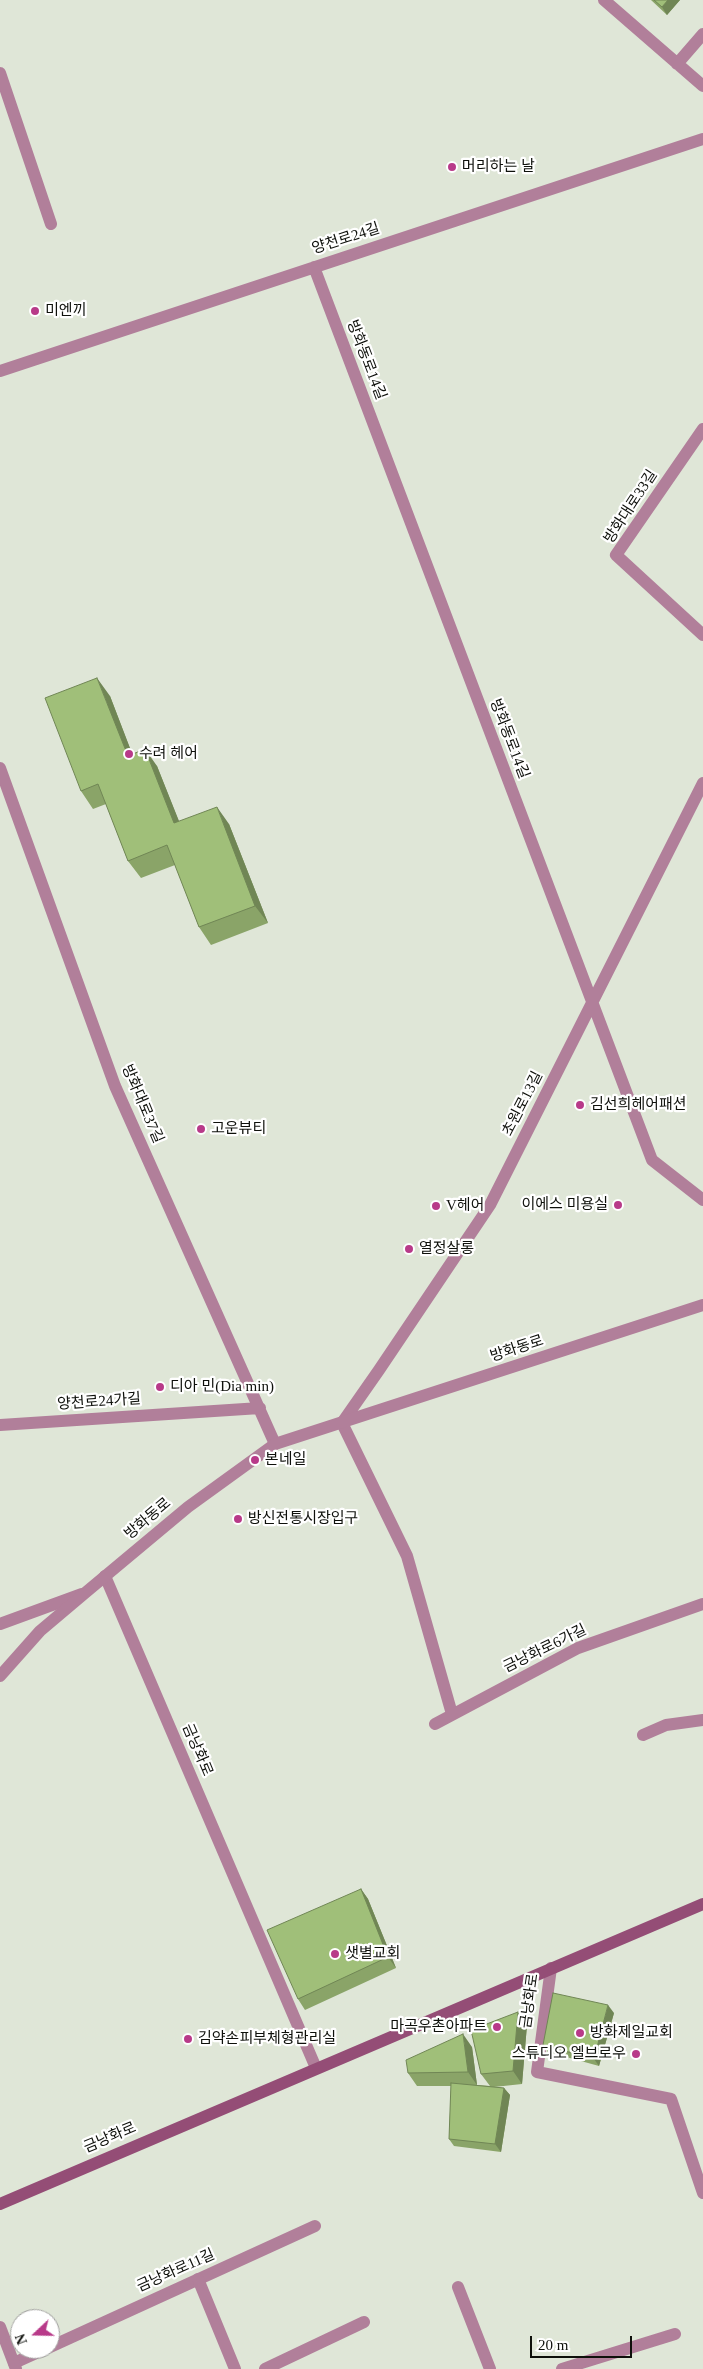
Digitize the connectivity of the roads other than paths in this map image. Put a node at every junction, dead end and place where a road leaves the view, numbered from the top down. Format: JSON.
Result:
{"nodes":[{"id":1,"x":604,"y":0,"type":"edge"},
{"id":2,"x":703,"y":34,"type":"edge"},
{"id":3,"x":676,"y":64,"type":"junction"},
{"id":4,"x":0,"y":73,"type":"edge"},
{"id":5,"x":703,"y":86,"type":"edge"},
{"id":6,"x":703,"y":139,"type":"edge"},
{"id":7,"x":51,"y":224,"type":"dead end"},
{"id":8,"x":314,"y":267,"type":"junction"},
{"id":9,"x":0,"y":370,"type":"edge"},
{"id":10,"x":703,"y":429,"type":"edge"},
{"id":11,"x":703,"y":635,"type":"edge"},
{"id":12,"x":0,"y":768,"type":"edge"},
{"id":13,"x":703,"y":783,"type":"edge"},
{"id":14,"x":592,"y":1006,"type":"junction"},
{"id":15,"x":703,"y":1200,"type":"edge"},
{"id":16,"x":703,"y":1305,"type":"edge"},
{"id":17,"x":260,"y":1408,"type":"junction"},
{"id":18,"x":342,"y":1423,"type":"junction"},
{"id":19,"x":0,"y":1425,"type":"edge"},
{"id":20,"x":276,"y":1444,"type":"junction"},
{"id":21,"x":105,"y":1576,"type":"junction"},
{"id":22,"x":85,"y":1594,"type":"junction"},
{"id":23,"x":703,"y":1604,"type":"edge"},
{"id":24,"x":0,"y":1624,"type":"edge"},
{"id":25,"x":0,"y":1676,"type":"edge"},
{"id":26,"x":452,"y":1714,"type":"junction"},
{"id":27,"x":703,"y":1720,"type":"edge"},
{"id":28,"x":434,"y":1724,"type":"dead end"},
{"id":29,"x":643,"y":1735,"type":"dead end"},
{"id":30,"x":703,"y":1904,"type":"edge"},
{"id":31,"x":551,"y":1968,"type":"junction"},
{"id":32,"x":316,"y":2068,"type":"junction"},
{"id":33,"x":703,"y":2193,"type":"edge"},
{"id":34,"x":0,"y":2204,"type":"edge"},
{"id":35,"x":315,"y":2226,"type":"dead end"},
{"id":36,"x":198,"y":2279,"type":"junction"},
{"id":37,"x":458,"y":2288,"type":"dead end"},
{"id":38,"x":364,"y":2322,"type":"dead end"},
{"id":39,"x":0,"y":2328,"type":"edge"},
{"id":40,"x":675,"y":2334,"type":"dead end"},
{"id":41,"x":60,"y":2342,"type":"edge"},
{"id":42,"x":27,"y":2359,"type":"edge"},
{"id":43,"x":15,"y":2366,"type":"edge"},
{"id":44,"x":235,"y":2369,"type":"edge"},
{"id":45,"x":265,"y":2369,"type":"edge"},
{"id":46,"x":490,"y":2369,"type":"edge"},
{"id":47,"x":562,"y":2369,"type":"edge"}],
"edges":[{"from":1,"to":3,"type":"street"},
{"from":2,"to":3,"type":"street"},
{"from":3,"to":5,"type":"street"},
{"from":4,"to":7,"type":"street"},
{"from":6,"to":8,"type":"street","name":"양천로24길"},
{"from":8,"to":9,"type":"street","name":"양천로24길"},
{"from":8,"to":14,"type":"street","name":"방화동로14길"},
{"from":10,"to":11,"type":"street","name":"방화대로33길"},
{"from":12,"to":17,"type":"street","name":"방화대로37길"},
{"from":13,"to":14,"type":"street","name":"초원로13길"},
{"from":14,"to":15,"type":"street","name":"방화동로14길"},
{"from":14,"to":18,"type":"street","name":"초원로13길"},
{"from":16,"to":18,"type":"street","name":"방화동로"},
{"from":17,"to":19,"type":"street","name":"양천로24가길"},
{"from":17,"to":20,"type":"street","name":"방화대로37길"},
{"from":18,"to":20,"type":"street","name":"방화동로"},
{"from":18,"to":26,"type":"street"},
{"from":20,"to":21,"type":"street","name":"방화동로"},
{"from":21,"to":22,"type":"street","name":"방화동로"},
{"from":21,"to":32,"type":"street","name":"금낭화로"},
{"from":22,"to":24,"type":"street"},
{"from":22,"to":25,"type":"street","name":"방화동로"},
{"from":23,"to":26,"type":"street","name":"금낭화로6가길"},
{"from":26,"to":28,"type":"street","name":"금낭화로6가길"},
{"from":27,"to":29,"type":"street"},
{"from":30,"to":31,"type":"main road","name":"금낭화로"},
{"from":31,"to":32,"type":"main road","name":"금낭화로"},
{"from":31,"to":33,"type":"street","name":"금낭화로"},
{"from":32,"to":34,"type":"main road","name":"금낭화로"},
{"from":35,"to":36,"type":"street","name":"금낭화로11길"},
{"from":36,"to":41,"type":"street","name":"금낭화로11길"},
{"from":36,"to":44,"type":"street"},
{"from":37,"to":46,"type":"street"},
{"from":38,"to":45,"type":"street"},
{"from":39,"to":43,"type":"street"},
{"from":40,"to":47,"type":"street"},
{"from":42,"to":43,"type":"street"}]}
